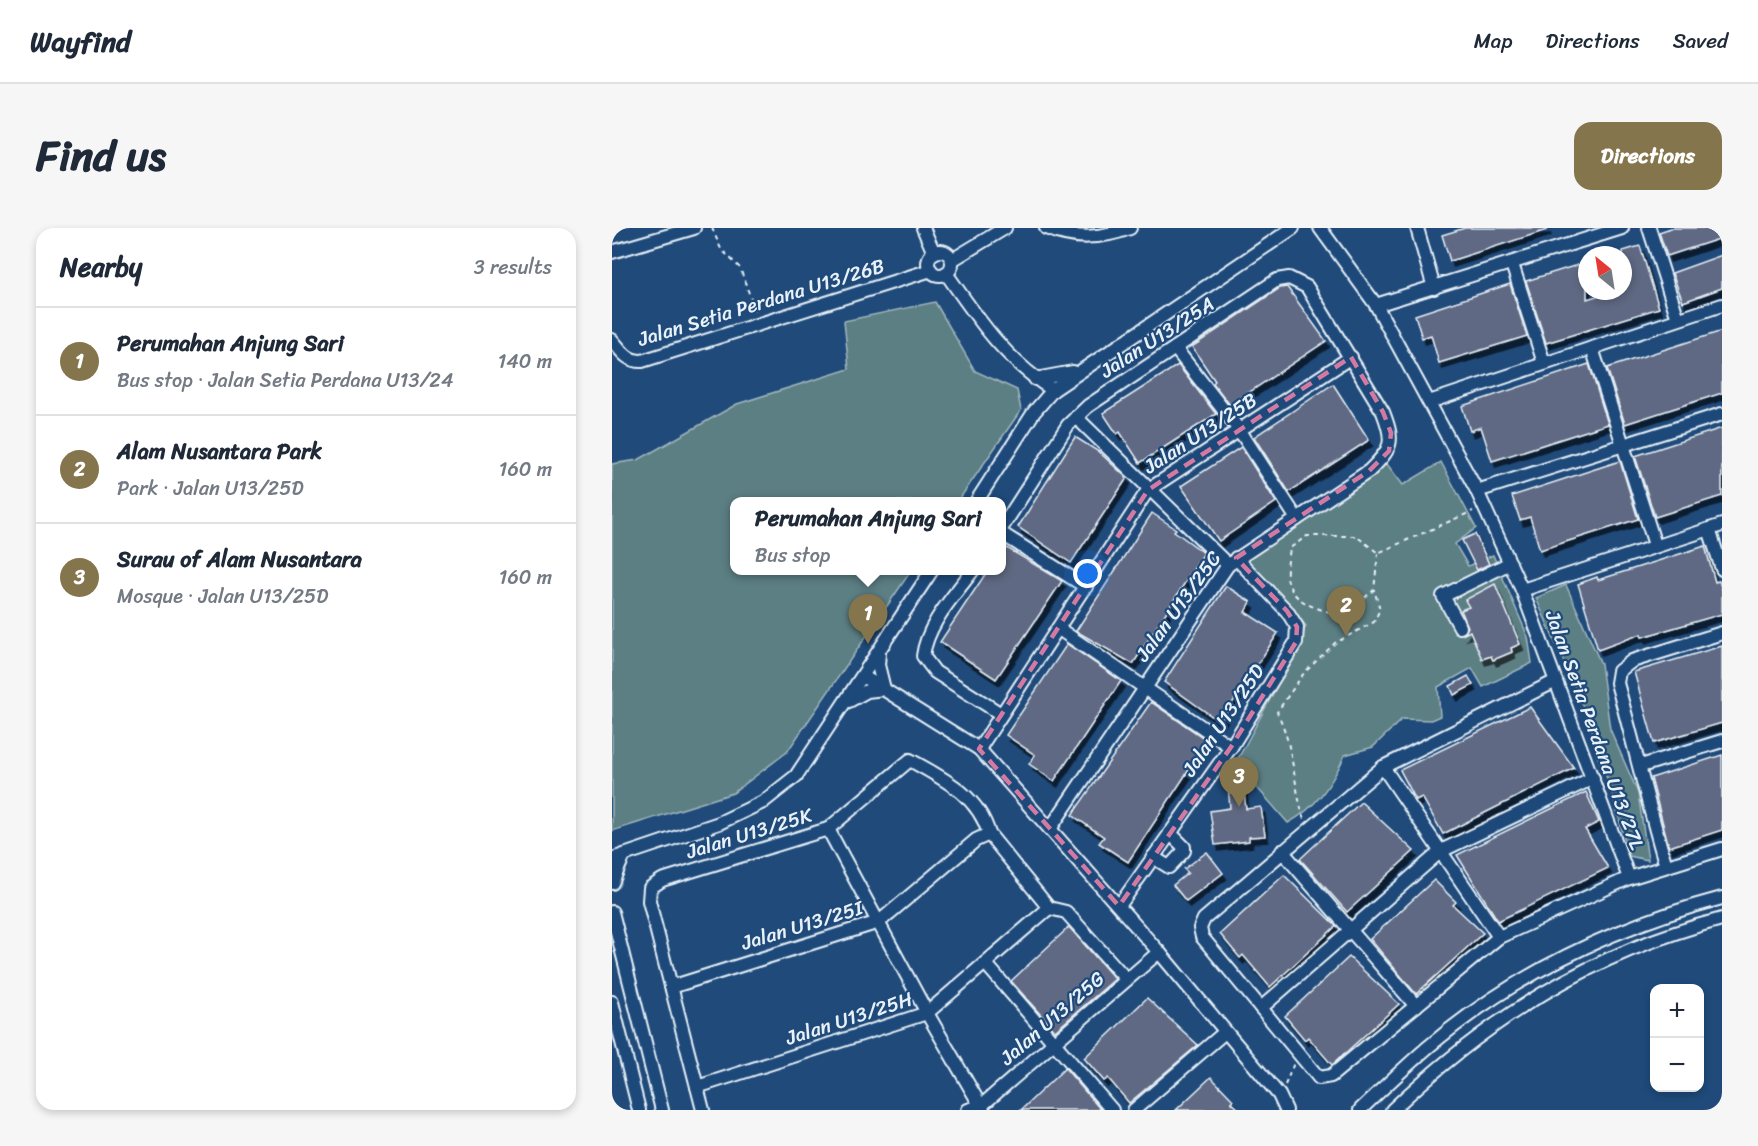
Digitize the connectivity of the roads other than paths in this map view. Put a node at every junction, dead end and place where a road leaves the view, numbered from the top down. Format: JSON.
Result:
{"nodes":[{"id":1,"x":694,"y":228,"type":"edge"},
{"id":2,"x":923,"y":228,"type":"edge"},
{"id":3,"x":1005,"y":228,"type":"edge"},
{"id":4,"x":1047,"y":228,"type":"edge"},
{"id":5,"x":1130,"y":228,"type":"edge"},
{"id":6,"x":1293,"y":228,"type":"edge"},
{"id":7,"x":1320,"y":228,"type":"edge"},
{"id":8,"x":1417,"y":228,"type":"edge"},
{"id":9,"x":1622,"y":228,"type":"edge"},
{"id":10,"x":1649,"y":228,"type":"edge"},
{"id":11,"x":1603,"y":231,"type":"edge"},
{"id":12,"x":612,"y":252,"type":"edge"},
{"id":13,"x":934,"y":253,"type":"junction"},
{"id":14,"x":952,"y":260,"type":"junction"},
{"id":15,"x":1512,"y":264,"type":"junction"},
{"id":16,"x":931,"y":270,"type":"junction"},
{"id":17,"x":946,"y":273,"type":"junction"},
{"id":18,"x":1434,"y":288,"type":"junction"},
{"id":19,"x":1376,"y":305,"type":"junction"},
{"id":20,"x":1722,"y":305,"type":"edge"},
{"id":21,"x":1678,"y":319,"type":"junction"},
{"id":22,"x":612,"y":340,"type":"edge"},
{"id":23,"x":1175,"y":348,"type":"junction"},
{"id":24,"x":1592,"y":348,"type":"junction"},
{"id":25,"x":1351,"y":357,"type":"junction"},
{"id":26,"x":1544,"y":363,"type":"junction"},
{"id":27,"x":1078,"y":371,"type":"junction"},
{"id":28,"x":1035,"y":379,"type":"junction"},
{"id":29,"x":1053,"y":390,"type":"junction"},
{"id":30,"x":1429,"y":402,"type":"junction"},
{"id":31,"x":1034,"y":412,"type":"junction"},
{"id":32,"x":1722,"y":414,"type":"edge"},
{"id":33,"x":1076,"y":417,"type":"junction"},
{"id":34,"x":1240,"y":430,"type":"junction"},
{"id":35,"x":1624,"y":445,"type":"junction"},
{"id":36,"x":1148,"y":490,"type":"junction"},
{"id":37,"x":1477,"y":491,"type":"junction"},
{"id":38,"x":979,"y":497,"type":"edge"},
{"id":39,"x":1297,"y":519,"type":"junction"},
{"id":40,"x":1006,"y":525,"type":"edge"},
{"id":41,"x":1722,"y":525,"type":"edge"},
{"id":42,"x":1709,"y":529,"type":"junction"},
{"id":43,"x":1006,"y":534,"type":"edge"},
{"id":44,"x":1655,"y":545,"type":"junction"},
{"id":45,"x":1232,"y":561,"type":"junction"},
{"id":46,"x":1510,"y":562,"type":"junction"},
{"id":47,"x":1722,"y":569,"type":"edge"},
{"id":48,"x":929,"y":575,"type":"edge"},
{"id":49,"x":968,"y":575,"type":"edge"},
{"id":50,"x":1086,"y":587,"type":"junction"},
{"id":51,"x":1522,"y":590,"type":"junction"},
{"id":52,"x":1460,"y":627,"type":"dead end"},
{"id":53,"x":1059,"y":628,"type":"junction"},
{"id":54,"x":1722,"y":633,"type":"edge"},
{"id":55,"x":879,"y":652,"type":"junction"},
{"id":56,"x":864,"y":677,"type":"junction"},
{"id":57,"x":1556,"y":681,"type":"junction"},
{"id":58,"x":1143,"y":688,"type":"junction"},
{"id":59,"x":884,"y":690,"type":"junction"},
{"id":60,"x":844,"y":705,"type":"junction"},
{"id":61,"x":1001,"y":714,"type":"junction"},
{"id":62,"x":1722,"y":741,"type":"edge"},
{"id":63,"x":1231,"y":747,"type":"junction"},
{"id":64,"x":979,"y":749,"type":"junction"},
{"id":65,"x":1641,"y":766,"type":"junction"},
{"id":66,"x":1383,"y":767,"type":"junction"},
{"id":67,"x":1593,"y":778,"type":"junction"},
{"id":68,"x":828,"y":829,"type":"junction"},
{"id":69,"x":1050,"y":829,"type":"junction"},
{"id":70,"x":1170,"y":833,"type":"junction"},
{"id":71,"x":989,"y":834,"type":"junction"},
{"id":72,"x":1722,"y":849,"type":"edge"},
{"id":73,"x":1282,"y":851,"type":"junction"},
{"id":74,"x":1442,"y":851,"type":"junction"},
{"id":75,"x":616,"y":855,"type":"edge"},
{"id":76,"x":1153,"y":857,"type":"junction"},
{"id":77,"x":1666,"y":866,"type":"junction"},
{"id":78,"x":1629,"y":878,"type":"junction"},
{"id":79,"x":612,"y":883,"type":"edge"},
{"id":80,"x":1722,"y":898,"type":"edge"},
{"id":81,"x":1119,"y":906,"type":"junction"},
{"id":82,"x":1049,"y":908,"type":"junction"},
{"id":83,"x":612,"y":912,"type":"edge"},
{"id":84,"x":1722,"y":919,"type":"edge"},
{"id":85,"x":879,"y":922,"type":"junction"},
{"id":86,"x":1348,"y":930,"type":"junction"},
{"id":87,"x":1499,"y":937,"type":"junction"},
{"id":88,"x":1159,"y":952,"type":"junction"},
{"id":89,"x":986,"y":964,"type":"junction"},
{"id":90,"x":1126,"y":979,"type":"junction"},
{"id":91,"x":671,"y":987,"type":"junction"},
{"id":92,"x":612,"y":1002,"type":"edge"},
{"id":93,"x":1416,"y":1006,"type":"junction"},
{"id":94,"x":1261,"y":1008,"type":"junction"},
{"id":95,"x":927,"y":1013,"type":"junction"},
{"id":96,"x":1225,"y":1032,"type":"junction"},
{"id":97,"x":1053,"y":1044,"type":"junction"},
{"id":98,"x":697,"y":1087,"type":"junction"},
{"id":99,"x":1285,"y":1107,"type":"edge"},
{"id":100,"x":977,"y":1109,"type":"edge"},
{"id":101,"x":639,"y":1110,"type":"edge"},
{"id":102,"x":662,"y":1110,"type":"edge"},
{"id":103,"x":703,"y":1110,"type":"edge"},
{"id":104,"x":1112,"y":1110,"type":"edge"},
{"id":105,"x":1134,"y":1110,"type":"edge"},
{"id":106,"x":1360,"y":1110,"type":"edge"},
{"id":107,"x":1392,"y":1110,"type":"edge"}],
"edges":[{"from":1,"to":12,"type":"street"},
{"from":2,"to":13,"type":"street"},
{"from":3,"to":14,"type":"street"},
{"from":4,"to":5,"type":"street"},
{"from":6,"to":27,"type":"street"},
{"from":7,"to":19,"type":"street","name":"Jalan Setia Perdana U13/27L"},
{"from":8,"to":18,"type":"street"},
{"from":9,"to":11,"type":"street"},
{"from":10,"to":21,"type":"street"},
{"from":11,"to":15,"type":"street"},
{"from":13,"to":14,"type":"street"},
{"from":13,"to":16,"type":"street"},
{"from":14,"to":17,"type":"street"},
{"from":15,"to":18,"type":"street"},
{"from":15,"to":26,"type":"street"},
{"from":16,"to":17,"type":"street"},
{"from":16,"to":22,"type":"street","name":"Jalan Setia Perdana U13/26B"},
{"from":17,"to":28,"type":"street"},
{"from":18,"to":19,"type":"street"},
{"from":19,"to":30,"type":"street","name":"Jalan Setia Perdana U13/27L"},
{"from":20,"to":21,"type":"street"},
{"from":21,"to":24,"type":"street"},
{"from":23,"to":25,"type":"street","name":"Jalan U13/25A"},
{"from":23,"to":33,"type":"street","name":"Jalan U13/25A"},
{"from":23,"to":34,"type":"street"},
{"from":24,"to":26,"type":"street"},
{"from":24,"to":35,"type":"street"},
{"from":25,"to":34,"type":"street","name":"Jalan U13/25B"},
{"from":25,"to":39,"type":"street","name":"Jalan U13/25C"},
{"from":26,"to":30,"type":"street"},
{"from":27,"to":28,"type":"street"},
{"from":27,"to":29,"type":"street"},
{"from":28,"to":29,"type":"street"},
{"from":28,"to":31,"type":"street"},
{"from":29,"to":31,"type":"street"},
{"from":30,"to":37,"type":"street","name":"Jalan Setia Perdana U13/27L"},
{"from":31,"to":38,"type":"street"},
{"from":32,"to":35,"type":"street"},
{"from":33,"to":36,"type":"street","name":"Jalan U13/25D"},
{"from":33,"to":40,"type":"street","name":"Jalan U13/25A"},
{"from":34,"to":36,"type":"street","name":"Jalan U13/25B"},
{"from":34,"to":39,"type":"street"},
{"from":35,"to":37,"type":"street"},
{"from":35,"to":44,"type":"street"},
{"from":36,"to":45,"type":"street","name":"Jalan U13/25D"},
{"from":36,"to":50,"type":"street","name":"Jalan U13/25B"},
{"from":37,"to":46,"type":"street","name":"Jalan Setia Perdana U13/27L"},
{"from":39,"to":45,"type":"street","name":"Jalan U13/25C"},
{"from":41,"to":42,"type":"street"},
{"from":42,"to":44,"type":"street"},
{"from":42,"to":47,"type":"street"},
{"from":43,"to":50,"type":"street"},
{"from":44,"to":51,"type":"street"},
{"from":45,"to":58,"type":"street","name":"Jalan U13/25C"},
{"from":45,"to":63,"type":"street","name":"Jalan U13/25D"},
{"from":46,"to":51,"type":"street","name":"Jalan Setia Perdana U13/27L"},
{"from":46,"to":52,"type":"street"},
{"from":48,"to":55,"type":"street"},
{"from":49,"to":61,"type":"street"},
{"from":50,"to":53,"type":"street","name":"Jalan U13/25B"},
{"from":51,"to":57,"type":"street","name":"Jalan Setia Perdana U13/27L"},
{"from":53,"to":58,"type":"street"},
{"from":53,"to":61,"type":"street","name":"Jalan U13/25B"},
{"from":54,"to":65,"type":"street"},
{"from":55,"to":56,"type":"street"},
{"from":55,"to":59,"type":"street"},
{"from":56,"to":59,"type":"street"},
{"from":56,"to":60,"type":"street"},
{"from":57,"to":66,"type":"street"},
{"from":57,"to":67,"type":"street","name":"Jalan Setia Perdana U13/27L"},
{"from":58,"to":63,"type":"street"},
{"from":58,"to":69,"type":"street","name":"Jalan U13/25C"},
{"from":59,"to":60,"type":"street"},
{"from":59,"to":64,"type":"street"},
{"from":60,"to":75,"type":"street"},
{"from":61,"to":64,"type":"street","name":"Jalan U13/25B"},
{"from":62,"to":65,"type":"street"},
{"from":63,"to":70,"type":"street","name":"Jalan U13/25D"},
{"from":64,"to":69,"type":"street"},
{"from":65,"to":77,"type":"street"},
{"from":66,"to":73,"type":"street"},
{"from":66,"to":74,"type":"street"},
{"from":67,"to":74,"type":"street"},
{"from":67,"to":78,"type":"street","name":"Jalan Setia Perdana U13/27L"},
{"from":68,"to":71,"type":"street","name":"Jalan U13/25K"},
{"from":68,"to":85,"type":"street"},
{"from":68,"to":91,"type":"street","name":"Jalan U13/25K"},
{"from":69,"to":81,"type":"street"},
{"from":70,"to":76,"type":"street","name":"Jalan U13/25D"},
{"from":70,"to":76,"type":"street"},
{"from":71,"to":82,"type":"street"},
{"from":71,"to":85,"type":"street","name":"Jalan U13/25I"},
{"from":72,"to":77,"type":"street"},
{"from":73,"to":86,"type":"street"},
{"from":73,"to":94,"type":"street","name":"Jalan Setia Perdana U13/27L"},
{"from":74,"to":86,"type":"street"},
{"from":74,"to":87,"type":"street"},
{"from":75,"to":79,"type":"street"},
{"from":76,"to":81,"type":"street","name":"Jalan U13/25D"},
{"from":77,"to":78,"type":"street"},
{"from":78,"to":87,"type":"street","name":"Jalan Setia Perdana U13/27L"},
{"from":80,"to":106,"type":"street"},
{"from":81,"to":88,"type":"street"},
{"from":82,"to":89,"type":"street","name":"Jalan U13/25H"},
{"from":82,"to":90,"type":"street"},
{"from":83,"to":102,"type":"street"},
{"from":84,"to":107,"type":"street"},
{"from":85,"to":91,"type":"street","name":"Jalan U13/25I"},
{"from":85,"to":95,"type":"street"},
{"from":86,"to":93,"type":"street"},
{"from":86,"to":94,"type":"street"},
{"from":87,"to":93,"type":"street","name":"Jalan Setia Perdana U13/27L"},
{"from":88,"to":90,"type":"street","name":"Jalan U13/25G"},
{"from":88,"to":96,"type":"street"},
{"from":89,"to":95,"type":"street","name":"Jalan U13/25H"},
{"from":89,"to":97,"type":"street"},
{"from":90,"to":97,"type":"street","name":"Jalan U13/25G"},
{"from":91,"to":98,"type":"street"},
{"from":92,"to":101,"type":"street"},
{"from":93,"to":94,"type":"street","name":"Jalan Setia Perdana U13/27L"},
{"from":95,"to":98,"type":"street","name":"Jalan U13/25H"},
{"from":95,"to":100,"type":"street"},
{"from":96,"to":99,"type":"street"},
{"from":96,"to":105,"type":"street"},
{"from":97,"to":100,"type":"street","name":"Jalan U13/25G"},
{"from":97,"to":104,"type":"street"},
{"from":98,"to":103,"type":"street"}]}
